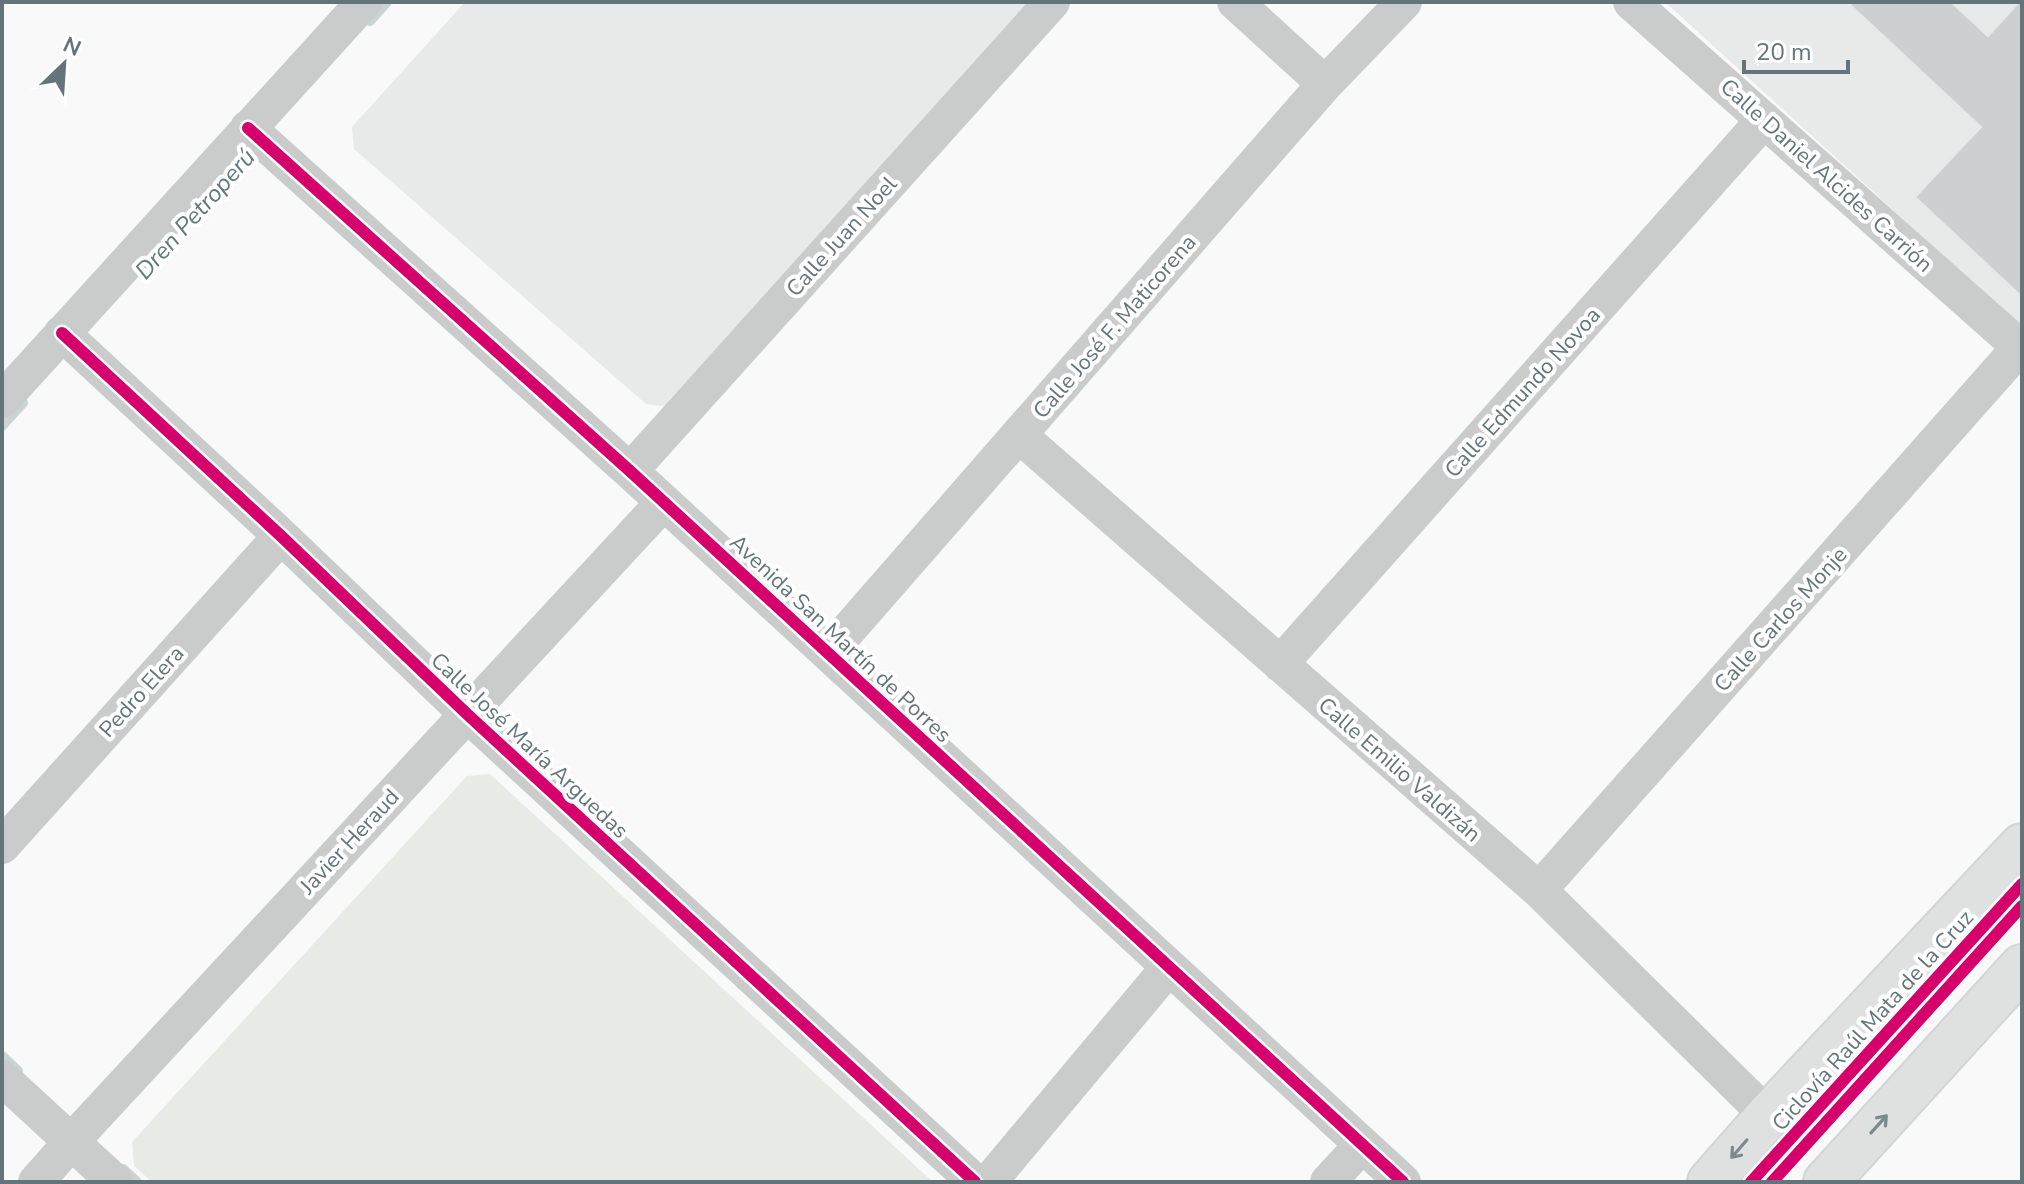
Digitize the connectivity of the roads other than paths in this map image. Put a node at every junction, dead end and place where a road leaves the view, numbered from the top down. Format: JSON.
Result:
{"nodes":[{"id":1,"x":364,"y":2,"type":"edge"},
{"id":2,"x":1052,"y":2,"type":"edge"},
{"id":3,"x":1235,"y":2,"type":"edge"},
{"id":4,"x":1404,"y":2,"type":"edge"},
{"id":5,"x":1631,"y":2,"type":"edge"},
{"id":6,"x":1325,"y":84,"type":"junction"},
{"id":7,"x":1764,"y":120,"type":"junction"},
{"id":8,"x":248,"y":128,"type":"junction"},
{"id":9,"x":62,"y":333,"type":"junction"},
{"id":10,"x":2021,"y":348,"type":"edge"},
{"id":11,"x":2,"y":400,"type":"edge"},
{"id":12,"x":1019,"y":435,"type":"junction"},
{"id":13,"x":630,"y":471,"type":"junction"},
{"id":14,"x":664,"y":502,"type":"junction"},
{"id":15,"x":281,"y":536,"type":"junction"},
{"id":16,"x":828,"y":653,"type":"junction"},
{"id":17,"x":1280,"y":664,"type":"junction"},
{"id":18,"x":467,"y":714,"type":"junction"},
{"id":19,"x":2,"y":846,"type":"edge"},
{"id":20,"x":2022,"y":846,"type":"edge"},
{"id":21,"x":1539,"y":890,"type":"junction"},
{"id":22,"x":1169,"y":967,"type":"junction"},
{"id":23,"x":2022,"y":967,"type":"edge"},
{"id":24,"x":2,"y":1078,"type":"edge"},
{"id":25,"x":1768,"y":1116,"type":"junction"},
{"id":26,"x":71,"y":1142,"type":"junction"},
{"id":27,"x":1362,"y":1145,"type":"junction"},
{"id":28,"x":1831,"y":1180,"type":"edge"},
{"id":29,"x":36,"y":1182,"type":"edge"},
{"id":30,"x":115,"y":1182,"type":"edge"},
{"id":31,"x":975,"y":1182,"type":"edge"},
{"id":32,"x":989,"y":1182,"type":"edge"},
{"id":33,"x":1328,"y":1182,"type":"edge"},
{"id":34,"x":1403,"y":1182,"type":"edge"},
{"id":35,"x":1710,"y":1182,"type":"edge"}],
"edges":[{"from":1,"to":8,"type":"street"},
{"from":2,"to":13,"type":"street","name":"Calle Juan Noel"},
{"from":3,"to":6,"type":"street"},
{"from":4,"to":6,"type":"street","name":"Calle José F. Maticorena"},
{"from":5,"to":7,"type":"street","name":"Calle Daniel Alcides Carrión"},
{"from":6,"to":12,"type":"street","name":"Calle José F. Maticorena"},
{"from":7,"to":10,"type":"street","name":"Calle Daniel Alcides Carrión"},
{"from":7,"to":17,"type":"street","name":"Calle Edmundo Novoa"},
{"from":8,"to":9,"type":"street"},
{"from":8,"to":13,"type":"street","name":"Avenida San Martín de Porres"},
{"from":9,"to":11,"type":"street"},
{"from":9,"to":15,"type":"street","name":"Calle José María Arguedas"},
{"from":10,"to":21,"type":"street","name":"Calle Carlos Monje"},
{"from":12,"to":16,"type":"street","name":"Calle José F. Maticorena"},
{"from":12,"to":17,"type":"street","name":"Calle Emilio Valdizán"},
{"from":13,"to":14,"type":"street","name":"Avenida San Martín de Porres"},
{"from":14,"to":16,"type":"street","name":"Avenida San Martín de Porres"},
{"from":14,"to":18,"type":"street","name":"Javier Heraud"},
{"from":15,"to":18,"type":"street","name":"Calle José María Arguedas"},
{"from":15,"to":19,"type":"street","name":"Pedro Elera"},
{"from":16,"to":22,"type":"street","name":"Avenida San Martín de Porres"},
{"from":17,"to":21,"type":"street","name":"Calle Emilio Valdizán"},
{"from":18,"to":26,"type":"street","name":"Javier Heraud"},
{"from":18,"to":31,"type":"street","name":"Calle José María Arguedas"},
{"from":20,"to":25,"type":"main road"},
{"from":21,"to":25,"type":"street","name":"Calle Emilio Valdizán"},
{"from":22,"to":27,"type":"street","name":"Avenida San Martín de Porres"},
{"from":22,"to":32,"type":"street"},
{"from":28,"to":23,"type":"main road","one_way":true},
{"from":24,"to":26,"type":"street"},
{"from":25,"to":35,"type":"main road","one_way":true},
{"from":26,"to":29,"type":"street","name":"Javier Heraud"},
{"from":26,"to":30,"type":"street"},
{"from":27,"to":33,"type":"street"},
{"from":27,"to":34,"type":"street","name":"Avenida San Martín de Porres"}]}
